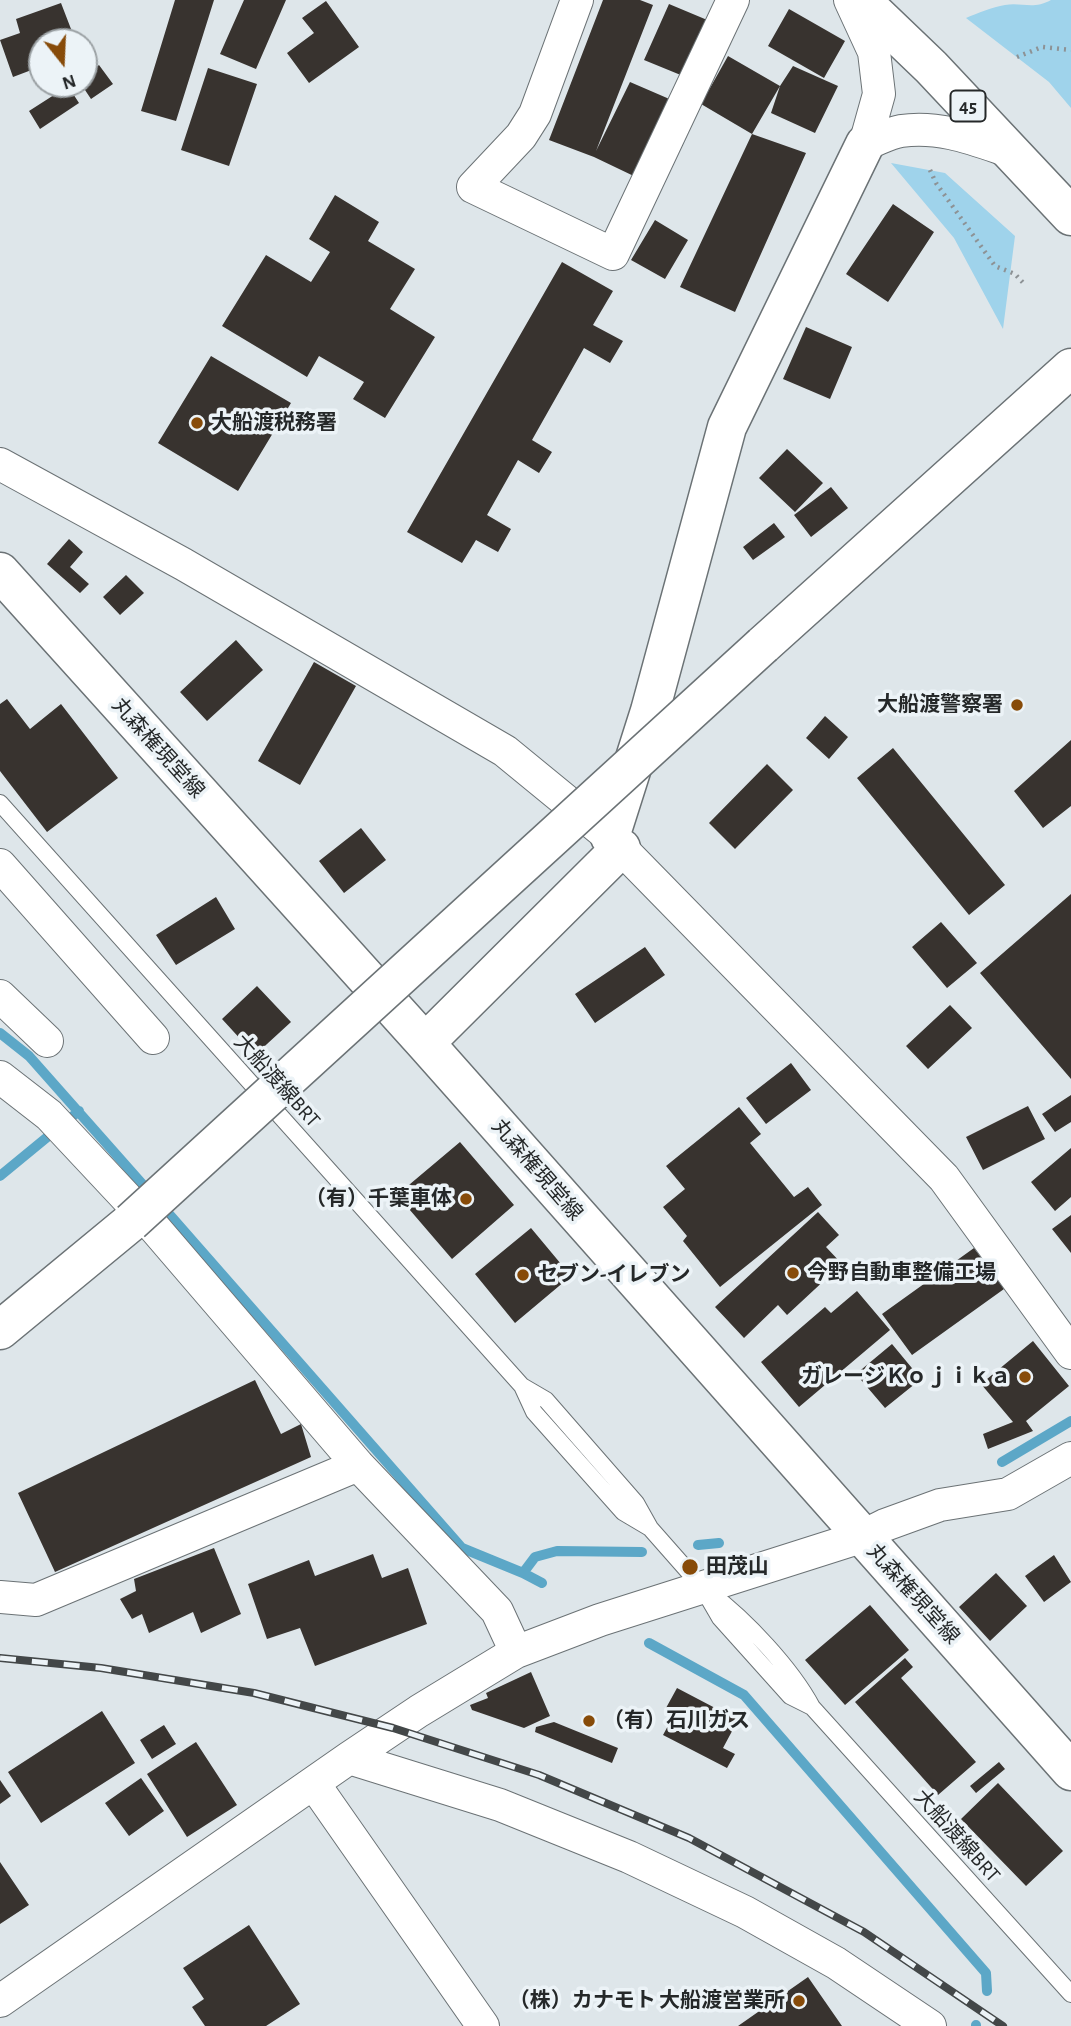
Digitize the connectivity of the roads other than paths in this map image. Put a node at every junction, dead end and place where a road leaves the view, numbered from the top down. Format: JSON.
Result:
{"nodes":[{"id":1,"x":577,"y":0,"type":"edge"},
{"id":2,"x":733,"y":0,"type":"edge"},
{"id":3,"x":850,"y":0,"type":"edge"},
{"id":4,"x":861,"y":0,"type":"edge"},
{"id":5,"x":865,"y":144,"type":"junction"},
{"id":6,"x":1014,"y":153,"type":"junction"},
{"id":7,"x":1071,"y":216,"type":"edge"},
{"id":8,"x":1071,"y":368,"type":"edge"},
{"id":9,"x":0,"y":464,"type":"edge"},
{"id":10,"x":0,"y":572,"type":"edge"},
{"id":11,"x":0,"y":803,"type":"edge"},
{"id":12,"x":615,"y":842,"type":"junction"},
{"id":13,"x":0,"y":865,"type":"edge"},
{"id":14,"x":0,"y":996,"type":"edge"},
{"id":15,"x":153,"y":1038,"type":"dead end"},
{"id":16,"x":47,"y":1041,"type":"dead end"},
{"id":17,"x":425,"y":1043,"type":"junction"},
{"id":18,"x":0,"y":1077,"type":"edge"},
{"id":19,"x":0,"y":1330,"type":"edge"},
{"id":20,"x":1071,"y":1353,"type":"edge"},
{"id":21,"x":1071,"y":1458,"type":"edge"},
{"id":22,"x":358,"y":1465,"type":"junction"},
{"id":23,"x":862,"y":1537,"type":"junction"},
{"id":24,"x":702,"y":1587,"type":"junction"},
{"id":25,"x":0,"y":1597,"type":"edge"},
{"id":26,"x":516,"y":1652,"type":"junction"},
{"id":27,"x":349,"y":1758,"type":"junction"},
{"id":28,"x":1071,"y":1771,"type":"edge"},
{"id":29,"x":314,"y":1784,"type":"junction"},
{"id":30,"x":1071,"y":1994,"type":"edge"},
{"id":31,"x":0,"y":2001,"type":"edge"},
{"id":32,"x":928,"y":2025,"type":"edge"},
{"id":33,"x":484,"y":2026,"type":"edge"}],
"edges":[{"from":1,"to":2,"type":"street"},
{"from":3,"to":5,"type":"street"},
{"from":4,"to":6,"type":"main road","number":"45"},
{"from":5,"to":6,"type":"street"},
{"from":5,"to":12,"type":"main road"},
{"from":6,"to":7,"type":"main road","number":"45"},
{"from":8,"to":19,"type":"main road","bridge":true},
{"from":9,"to":12,"type":"street"},
{"from":10,"to":17,"type":"main road","name":"丸森権現堂線"},
{"from":11,"to":24,"type":"lane","name":"大船渡線BRT"},
{"from":12,"to":17,"type":"main road"},
{"from":12,"to":20,"type":"street"},
{"from":13,"to":15,"type":"street"},
{"from":14,"to":16,"type":"street"},
{"from":17,"to":23,"type":"main road","name":"丸森権現堂線"},
{"from":18,"to":22,"type":"street"},
{"from":21,"to":23,"type":"street"},
{"from":22,"to":25,"type":"street"},
{"from":22,"to":26,"type":"street"},
{"from":23,"to":24,"type":"street"},
{"from":23,"to":28,"type":"main road","name":"丸森権現堂線"},
{"from":24,"to":26,"type":"street"},
{"from":24,"to":30,"type":"lane","name":"大船渡線BRT"},
{"from":26,"to":27,"type":"street"},
{"from":27,"to":29,"type":"street"},
{"from":27,"to":32,"type":"street"},
{"from":29,"to":31,"type":"street"},
{"from":29,"to":33,"type":"street"}]}
